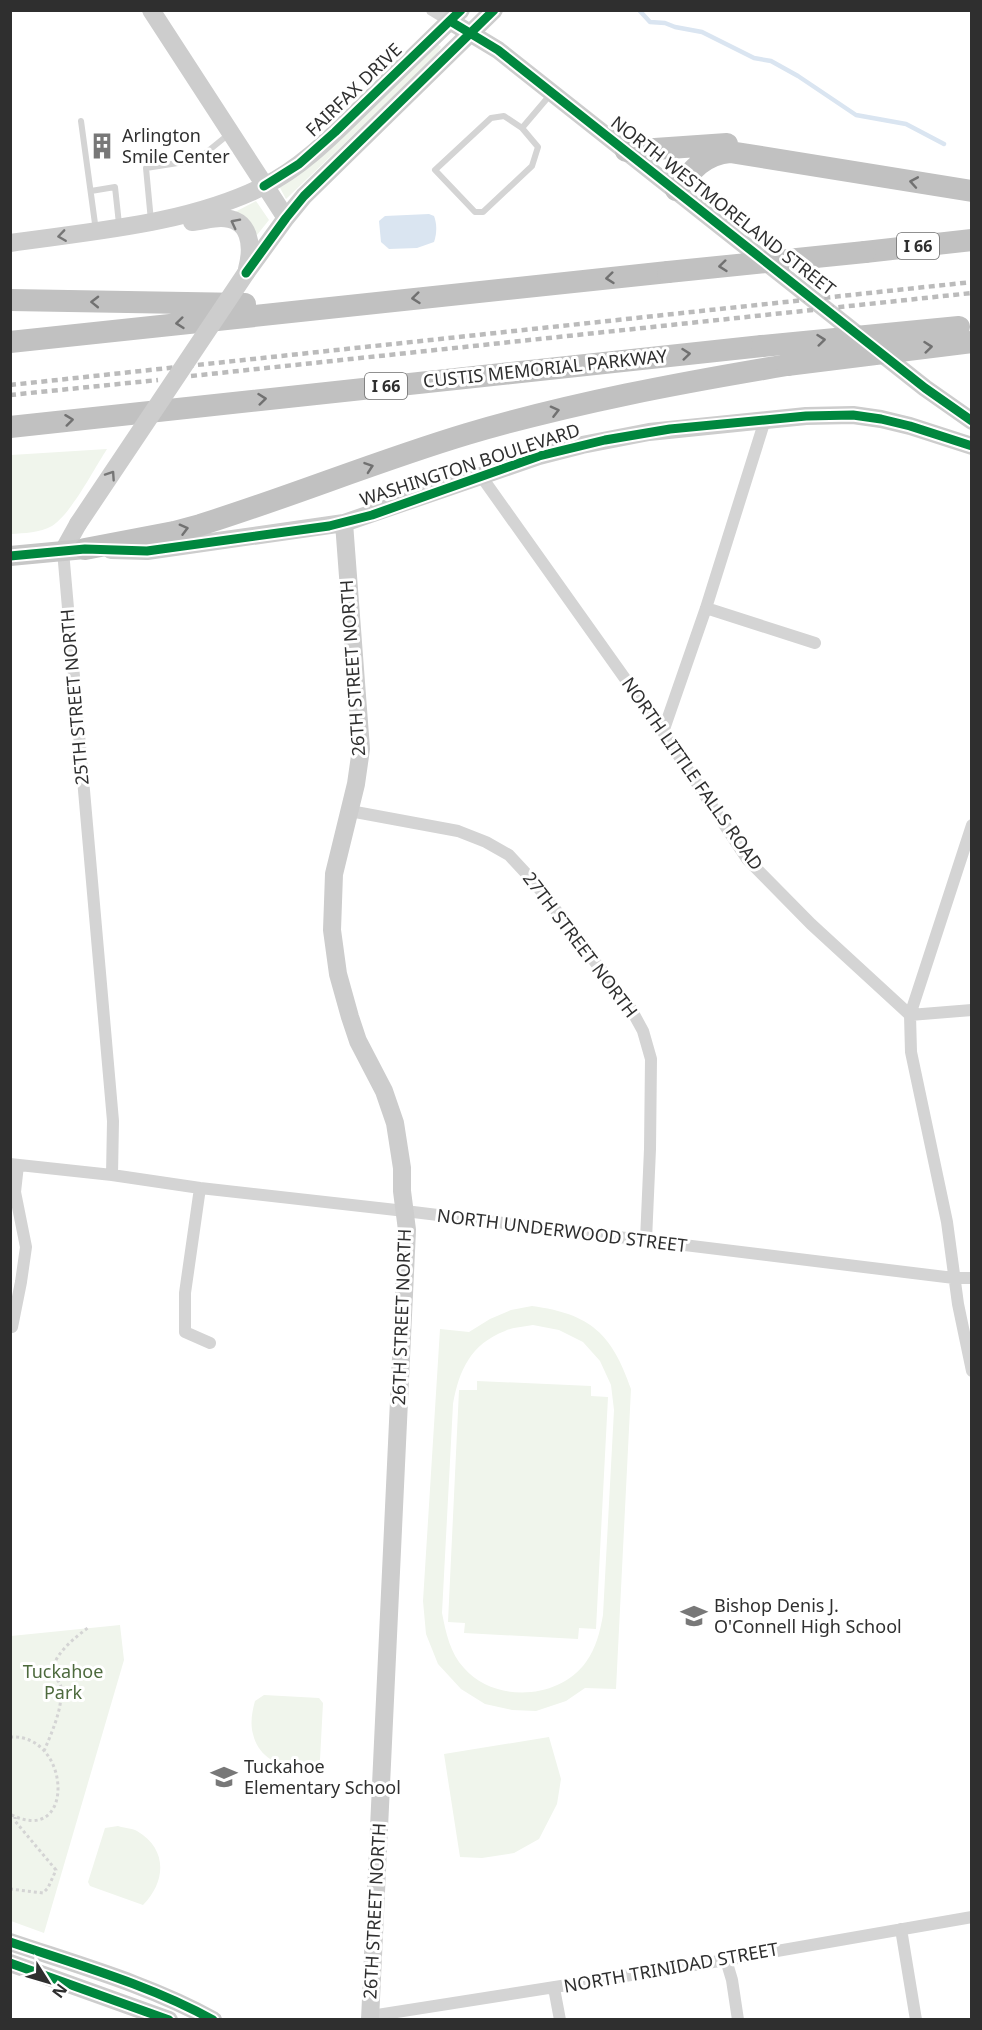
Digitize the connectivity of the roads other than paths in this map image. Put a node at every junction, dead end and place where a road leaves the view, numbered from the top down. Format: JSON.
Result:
{"nodes":[{"id":1,"x":151,"y":10,"type":"edge"},
{"id":2,"x":432,"y":10,"type":"edge"},
{"id":3,"x":494,"y":10,"type":"edge"},
{"id":4,"x":456,"y":16,"type":"edge"},
{"id":5,"x":471,"y":33,"type":"junction"},
{"id":6,"x":552,"y":92,"type":"junction"},
{"id":7,"x":81,"y":121,"type":"dead end"},
{"id":8,"x":522,"y":128,"type":"junction"},
{"id":9,"x":230,"y":134,"type":"junction"},
{"id":10,"x":626,"y":150,"type":"junction"},
{"id":11,"x":834,"y":167,"type":"junction"},
{"id":12,"x":264,"y":186,"type":"junction"},
{"id":13,"x":676,"y":189,"type":"junction"},
{"id":14,"x":91,"y":191,"type":"junction"},
{"id":15,"x":972,"y":191,"type":"edge"},
{"id":16,"x":286,"y":218,"type":"junction"},
{"id":17,"x":151,"y":223,"type":"junction"},
{"id":18,"x":119,"y":227,"type":"junction"},
{"id":19,"x":96,"y":231,"type":"junction"},
{"id":20,"x":972,"y":240,"type":"edge"},
{"id":21,"x":10,"y":243,"type":"edge"},
{"id":22,"x":246,"y":273,"type":"junction"},
{"id":23,"x":10,"y":300,"type":"edge"},
{"id":24,"x":364,"y":304,"type":"junction"},
{"id":25,"x":967,"y":332,"type":"edge"},
{"id":26,"x":10,"y":342,"type":"edge"},
{"id":27,"x":765,"y":420,"type":"junction"},
{"id":28,"x":972,"y":421,"type":"edge"},
{"id":29,"x":10,"y":427,"type":"edge"},
{"id":30,"x":972,"y":446,"type":"edge"},
{"id":31,"x":481,"y":476,"type":"junction"},
{"id":32,"x":344,"y":523,"type":"junction"},
{"id":33,"x":85,"y":549,"type":"junction"},
{"id":34,"x":63,"y":551,"type":"junction"},
{"id":35,"x":10,"y":556,"type":"edge"},
{"id":36,"x":706,"y":608,"type":"junction"},
{"id":37,"x":815,"y":643,"type":"dead end"},
{"id":38,"x":663,"y":732,"type":"junction"},
{"id":39,"x":350,"y":811,"type":"junction"},
{"id":40,"x":972,"y":825,"type":"edge"},
{"id":41,"x":972,"y":1011,"type":"edge"},
{"id":42,"x":910,"y":1015,"type":"junction"},
{"id":43,"x":14,"y":1165,"type":"edge"},
{"id":44,"x":112,"y":1174,"type":"junction"},
{"id":45,"x":200,"y":1188,"type":"junction"},
{"id":46,"x":405,"y":1211,"type":"junction"},
{"id":47,"x":646,"y":1240,"type":"junction"},
{"id":48,"x":954,"y":1278,"type":"junction"},
{"id":49,"x":972,"y":1278,"type":"edge"},
{"id":50,"x":12,"y":1327,"type":"edge"},
{"id":51,"x":210,"y":1343,"type":"dead end"},
{"id":52,"x":972,"y":1371,"type":"edge"},
{"id":53,"x":972,"y":1917,"type":"edge"},
{"id":54,"x":901,"y":1929,"type":"junction"},
{"id":55,"x":10,"y":1942,"type":"edge"},
{"id":56,"x":726,"y":1960,"type":"junction"},
{"id":57,"x":10,"y":1963,"type":"edge"},
{"id":58,"x":555,"y":1988,"type":"junction"},
{"id":59,"x":370,"y":2018,"type":"edge"},
{"id":60,"x":169,"y":2019,"type":"edge"},
{"id":61,"x":213,"y":2019,"type":"edge"},
{"id":62,"x":560,"y":2019,"type":"edge"},
{"id":63,"x":738,"y":2019,"type":"edge"},
{"id":64,"x":916,"y":2019,"type":"edge"}],
"edges":[{"from":1,"to":9,"type":"main road"},
{"from":2,"to":4,"type":"street"},
{"from":3,"to":5,"type":"main road"},
{"from":4,"to":5,"type":"main road","name":"NORTH WESTMORELAND STREET"},
{"from":4,"to":12,"type":"main road","name":"FAIRFAX DRIVE"},
{"from":5,"to":6,"type":"main road","name":"NORTH WESTMORELAND STREET"},
{"from":5,"to":16,"type":"main road"},
{"from":6,"to":8,"type":"lane"},
{"from":6,"to":10,"type":"main road","name":"NORTH WESTMORELAND STREET"},
{"from":7,"to":14,"type":"lane"},
{"from":8,"to":8,"type":"lane"},
{"from":9,"to":12,"type":"main road"},
{"from":9,"to":17,"type":"lane"},
{"from":10,"to":11,"type":"highway"},
{"from":10,"to":13,"type":"main road","name":"NORTH WESTMORELAND STREET"},
{"from":11,"to":13,"type":"highway"},
{"from":15,"to":11,"type":"highway","one_way":true},
{"from":12,"to":16,"type":"main road"},
{"from":12,"to":17,"type":"main road","name":"FAIRFAX DRIVE"},
{"from":13,"to":28,"type":"main road","name":"NORTH WESTMORELAND STREET"},
{"from":14,"to":18,"type":"lane"},
{"from":14,"to":19,"type":"lane"},
{"from":16,"to":22,"type":"main road"},
{"from":17,"to":18,"type":"main road","name":"FAIRFAX DRIVE"},
{"from":22,"to":17,"type":"main road","one_way":true},
{"from":18,"to":19,"type":"main road","name":"FAIRFAX DRIVE"},
{"from":19,"to":21,"type":"main road","name":"FAIRFAX DRIVE","one_way":true},
{"from":20,"to":24,"type":"highway","number":"I 66","one_way":true,"bridge":true},
{"from":34,"to":22,"type":"main road","one_way":true,"bridge":true},
{"from":24,"to":23,"type":"highway","one_way":true},
{"from":24,"to":26,"type":"highway","number":"I 66","one_way":true},
{"from":29,"to":25,"type":"highway","name":"CUSTIS MEMORIAL PARKWAY","number":"I 66","one_way":true,"bridge":true},
{"from":33,"to":25,"type":"highway","one_way":true,"bridge":true},
{"from":27,"to":30,"type":"main road","name":"WASHINGTON BOULEVARD"},
{"from":27,"to":31,"type":"main road","name":"WASHINGTON BOULEVARD"},
{"from":27,"to":36,"type":"street"},
{"from":31,"to":32,"type":"main road","name":"WASHINGTON BOULEVARD"},
{"from":31,"to":38,"type":"street","name":"NORTH LITTLE FALLS ROAD"},
{"from":32,"to":33,"type":"main road","name":"WASHINGTON BOULEVARD"},
{"from":32,"to":39,"type":"main road","name":"26TH STREET NORTH"},
{"from":33,"to":34,"type":"main road","name":"WASHINGTON BOULEVARD"},
{"from":34,"to":35,"type":"main road","name":"WASHINGTON BOULEVARD"},
{"from":34,"to":44,"type":"street","name":"25TH STREET NORTH"},
{"from":36,"to":37,"type":"street"},
{"from":36,"to":38,"type":"street"},
{"from":38,"to":42,"type":"street","name":"NORTH LITTLE FALLS ROAD"},
{"from":39,"to":46,"type":"main road","name":"26TH STREET NORTH"},
{"from":39,"to":47,"type":"street","name":"27TH STREET NORTH"},
{"from":40,"to":42,"type":"street"},
{"from":41,"to":42,"type":"street"},
{"from":42,"to":48,"type":"street"},
{"from":43,"to":44,"type":"street","name":"NORTH UNDERWOOD STREET"},
{"from":43,"to":50,"type":"street"},
{"from":44,"to":45,"type":"street","name":"NORTH UNDERWOOD STREET"},
{"from":45,"to":46,"type":"street","name":"NORTH UNDERWOOD STREET"},
{"from":45,"to":51,"type":"street"},
{"from":46,"to":47,"type":"street","name":"NORTH UNDERWOOD STREET"},
{"from":46,"to":59,"type":"main road","name":"26TH STREET NORTH"},
{"from":47,"to":48,"type":"street","name":"NORTH UNDERWOOD STREET"},
{"from":48,"to":49,"type":"street","name":"NORTH UNDERWOOD STREET"},
{"from":48,"to":52,"type":"street"},
{"from":53,"to":54,"type":"street","name":"NORTH TRINIDAD STREET"},
{"from":54,"to":56,"type":"street","name":"NORTH TRINIDAD STREET"},
{"from":54,"to":64,"type":"street"},
{"from":55,"to":61,"type":"main road"},
{"from":56,"to":58,"type":"street","name":"NORTH TRINIDAD STREET"},
{"from":56,"to":63,"type":"street"},
{"from":57,"to":60,"type":"main road"},
{"from":58,"to":59,"type":"street","name":"NORTH TRINIDAD STREET"},
{"from":58,"to":62,"type":"street"}]}
